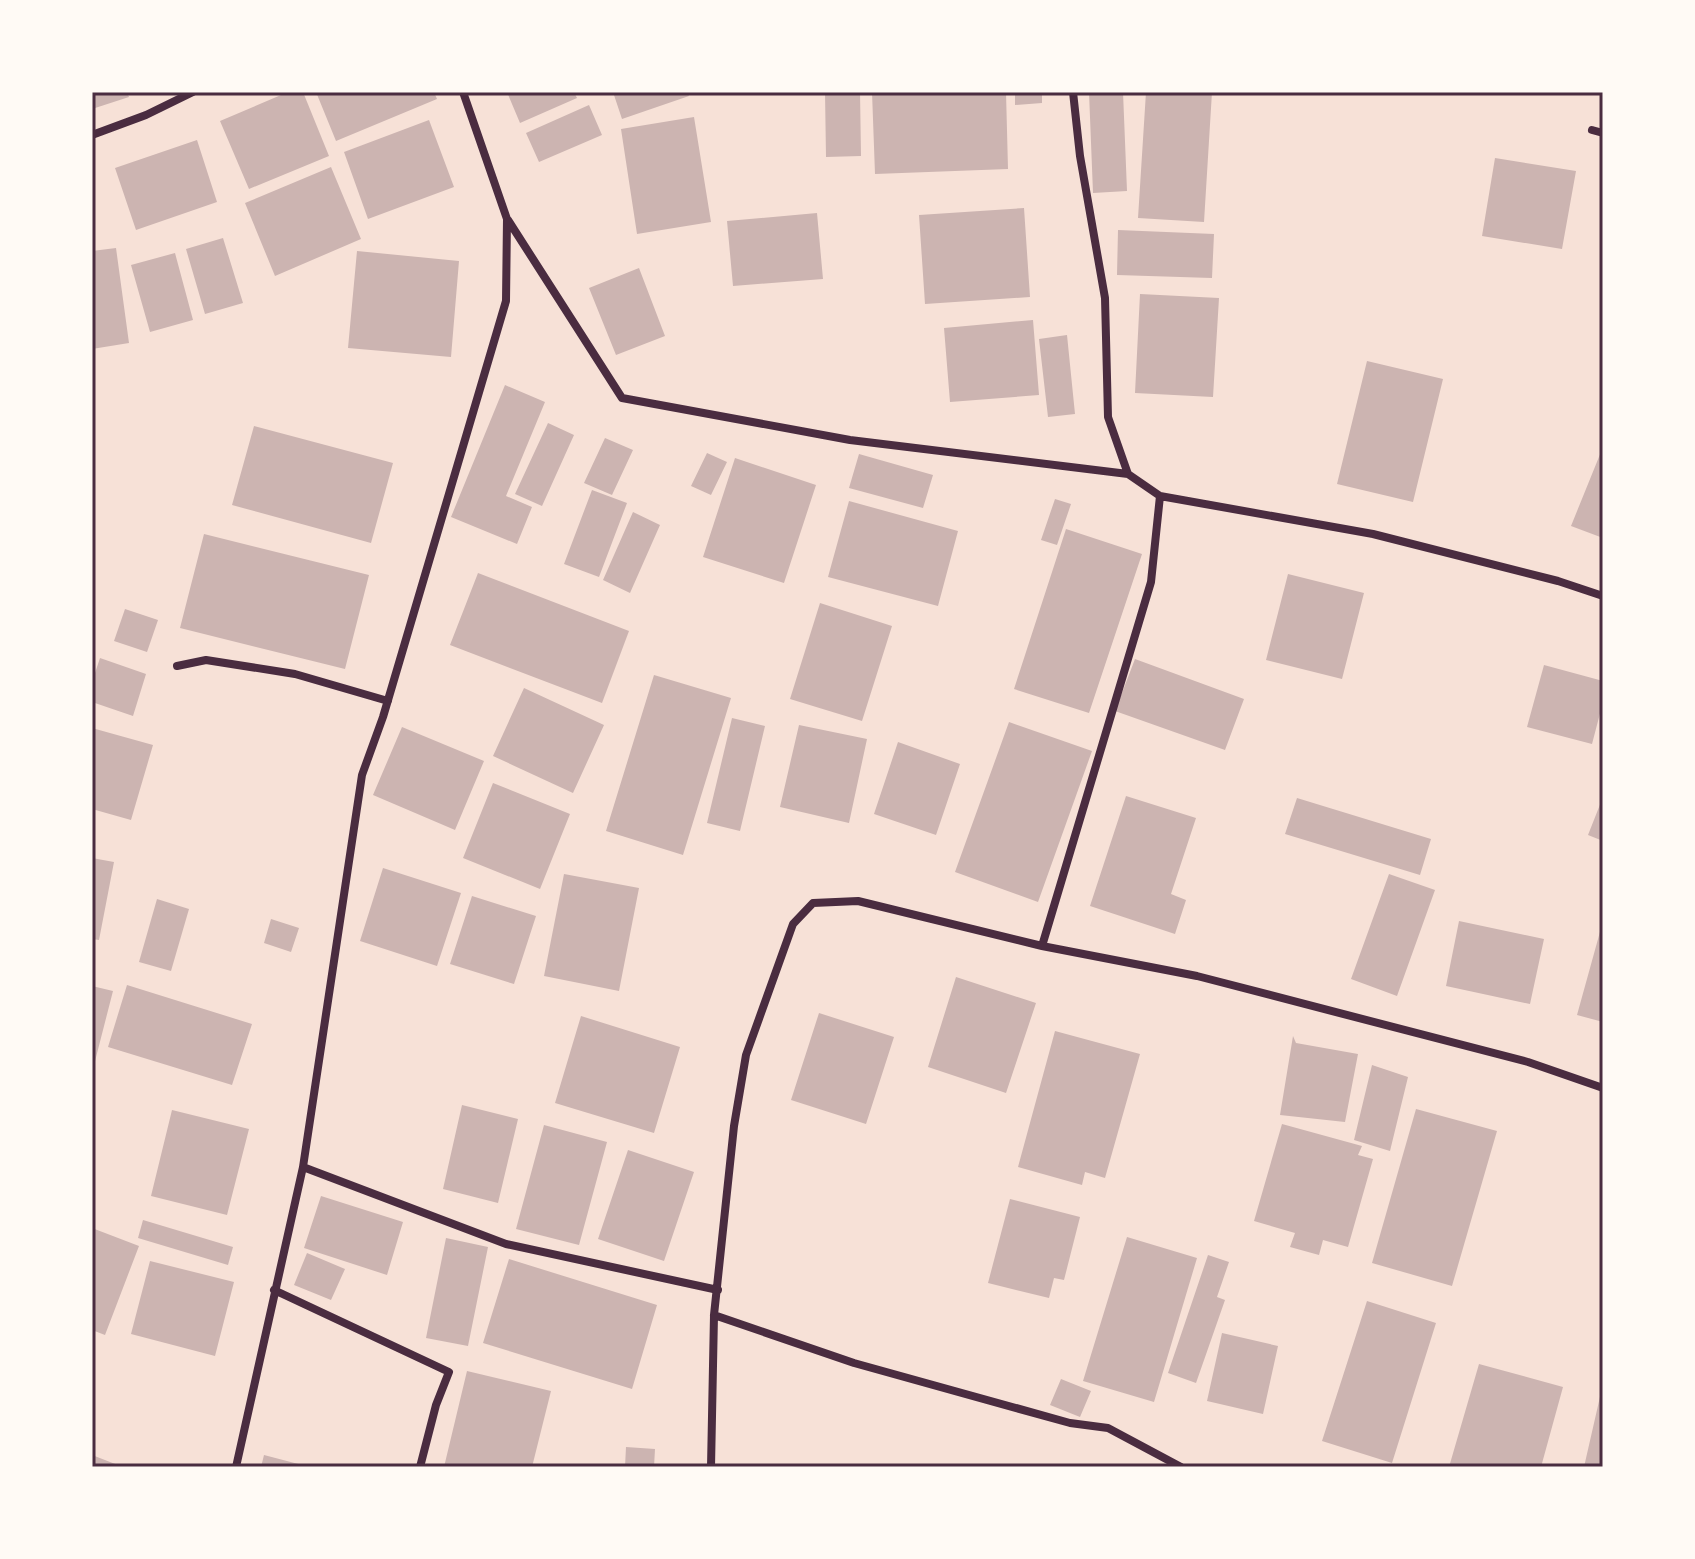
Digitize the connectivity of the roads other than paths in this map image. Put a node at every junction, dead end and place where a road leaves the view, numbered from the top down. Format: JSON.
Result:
{"nodes":[{"id":1,"x":163,"y":92,"type":"edge"},
{"id":2,"x":193,"y":92,"type":"edge"},
{"id":3,"x":463,"y":92,"type":"edge"},
{"id":4,"x":1073,"y":92,"type":"edge"},
{"id":5,"x":168,"y":104,"type":"junction"},
{"id":6,"x":1592,"y":130,"type":"dead end"},
{"id":7,"x":1603,"y":133,"type":"edge"},
{"id":8,"x":92,"y":135,"type":"edge"},
{"id":9,"x":507,"y":219,"type":"junction"},
{"id":10,"x":1128,"y":474,"type":"junction"},
{"id":11,"x":1160,"y":496,"type":"junction"},
{"id":12,"x":1603,"y":596,"type":"edge"},
{"id":13,"x":177,"y":666,"type":"dead end"},
{"id":14,"x":388,"y":701,"type":"junction"},
{"id":15,"x":1042,"y":946,"type":"junction"},
{"id":16,"x":1603,"y":1088,"type":"edge"},
{"id":17,"x":303,"y":1167,"type":"junction"},
{"id":18,"x":274,"y":1290,"type":"junction"},
{"id":19,"x":718,"y":1290,"type":"junction"},
{"id":20,"x":714,"y":1315,"type":"junction"},
{"id":21,"x":236,"y":1467,"type":"edge"},
{"id":22,"x":420,"y":1467,"type":"edge"},
{"id":23,"x":711,"y":1467,"type":"edge"},
{"id":24,"x":1181,"y":1467,"type":"edge"}],
"edges":[{"from":1,"to":5,"type":"street"},
{"from":2,"to":5,"type":"street"},
{"from":3,"to":9,"type":"street"},
{"from":4,"to":10,"type":"street"},
{"from":5,"to":8,"type":"street"},
{"from":6,"to":7,"type":"street"},
{"from":9,"to":10,"type":"street"},
{"from":9,"to":14,"type":"street"},
{"from":10,"to":11,"type":"street"},
{"from":11,"to":12,"type":"street"},
{"from":11,"to":15,"type":"street"},
{"from":13,"to":14,"type":"street"},
{"from":14,"to":17,"type":"street"},
{"from":15,"to":16,"type":"street"},
{"from":15,"to":19,"type":"street"},
{"from":17,"to":18,"type":"street"},
{"from":17,"to":19,"type":"street"},
{"from":18,"to":21,"type":"street"},
{"from":18,"to":22,"type":"street"},
{"from":19,"to":20,"type":"street"},
{"from":20,"to":23,"type":"street"},
{"from":20,"to":24,"type":"street"}]}
